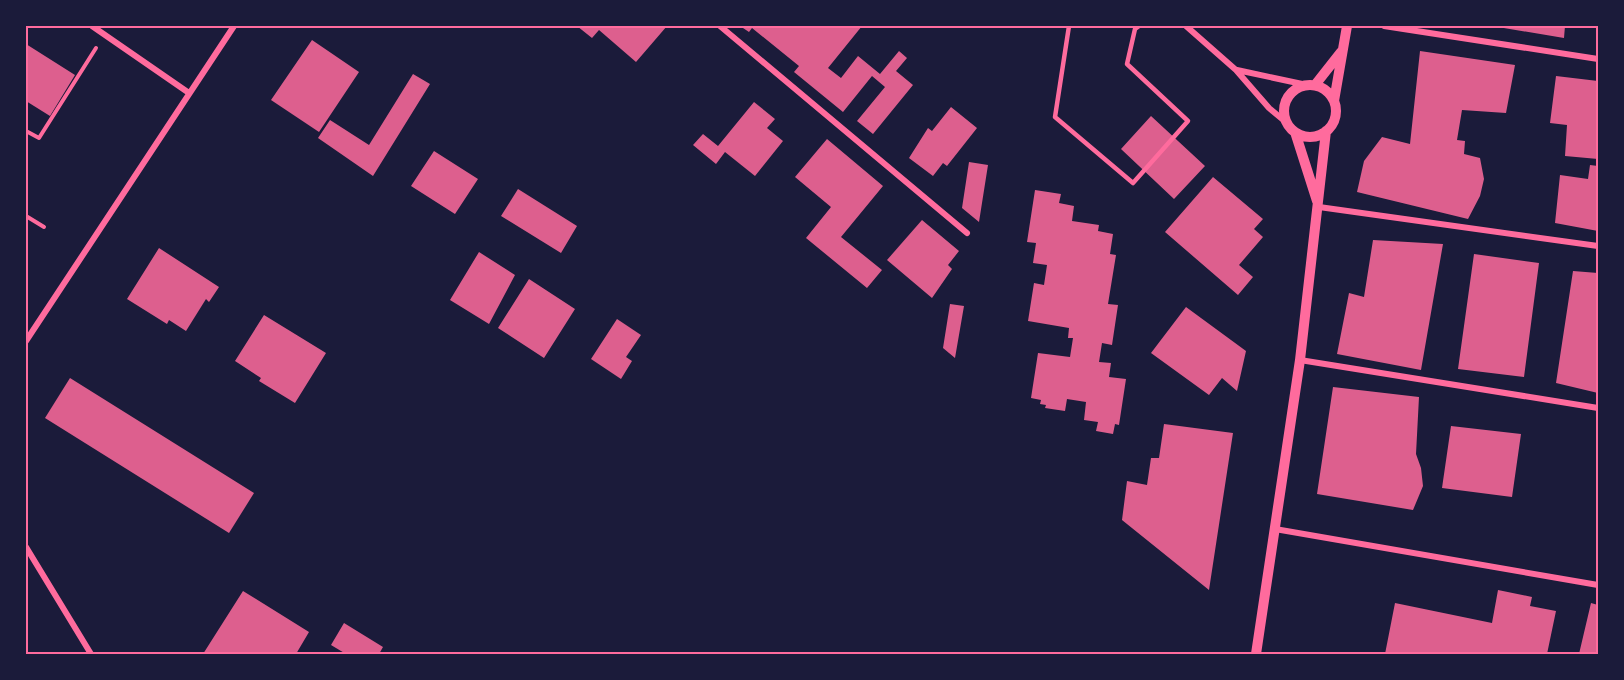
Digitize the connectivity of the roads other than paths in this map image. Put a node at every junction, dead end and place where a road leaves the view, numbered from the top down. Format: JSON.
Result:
{"nodes":[{"id":1,"x":92,"y":26,"type":"edge"},
{"id":2,"x":234,"y":26,"type":"edge"},
{"id":3,"x":720,"y":26,"type":"edge"},
{"id":4,"x":1069,"y":26,"type":"edge"},
{"id":5,"x":1186,"y":26,"type":"edge"},
{"id":6,"x":1347,"y":26,"type":"edge"},
{"id":7,"x":1384,"y":26,"type":"edge"},
{"id":8,"x":1137,"y":27,"type":"edge"},
{"id":9,"x":1341,"y":52,"type":"junction"},
{"id":10,"x":1599,"y":59,"type":"edge"},
{"id":11,"x":1236,"y":70,"type":"junction"},
{"id":12,"x":1311,"y":85,"type":"junction"},
{"id":13,"x":189,"y":93,"type":"junction"},
{"id":14,"x":1334,"y":101,"type":"junction"},
{"id":15,"x":1291,"y":127,"type":"junction"},
{"id":16,"x":1326,"y":131,"type":"junction"},
{"id":17,"x":1319,"y":207,"type":"junction"},
{"id":18,"x":967,"y":233,"type":"dead end"},
{"id":19,"x":1599,"y":246,"type":"edge"},
{"id":20,"x":26,"y":341,"type":"edge"},
{"id":21,"x":1300,"y":360,"type":"junction"},
{"id":22,"x":1599,"y":408,"type":"edge"},
{"id":23,"x":1275,"y":528,"type":"junction"},
{"id":24,"x":26,"y":547,"type":"edge"},
{"id":25,"x":1599,"y":585,"type":"edge"},
{"id":26,"x":91,"y":654,"type":"edge"},
{"id":27,"x":1256,"y":654,"type":"edge"}],
"edges":[{"from":1,"to":13,"type":"street"},
{"from":2,"to":13,"type":"street"},
{"from":3,"to":18,"type":"street"},
{"from":4,"to":8,"type":"lane"},
{"from":5,"to":11,"type":"street"},
{"from":6,"to":9,"type":"street"},
{"from":7,"to":10,"type":"street"},
{"from":9,"to":12,"type":"street"},
{"from":9,"to":14,"type":"street"},
{"from":11,"to":12,"type":"street"},
{"from":11,"to":15,"type":"street"},
{"from":12,"to":14,"type":"street"},
{"from":12,"to":15,"type":"street"},
{"from":13,"to":20,"type":"street"},
{"from":14,"to":16,"type":"street"},
{"from":15,"to":16,"type":"street"},
{"from":15,"to":17,"type":"street"},
{"from":16,"to":17,"type":"street"},
{"from":17,"to":19,"type":"street"},
{"from":17,"to":21,"type":"street"},
{"from":21,"to":22,"type":"street"},
{"from":21,"to":23,"type":"street"},
{"from":23,"to":25,"type":"street"},
{"from":23,"to":27,"type":"street"},
{"from":24,"to":26,"type":"street"}]}
